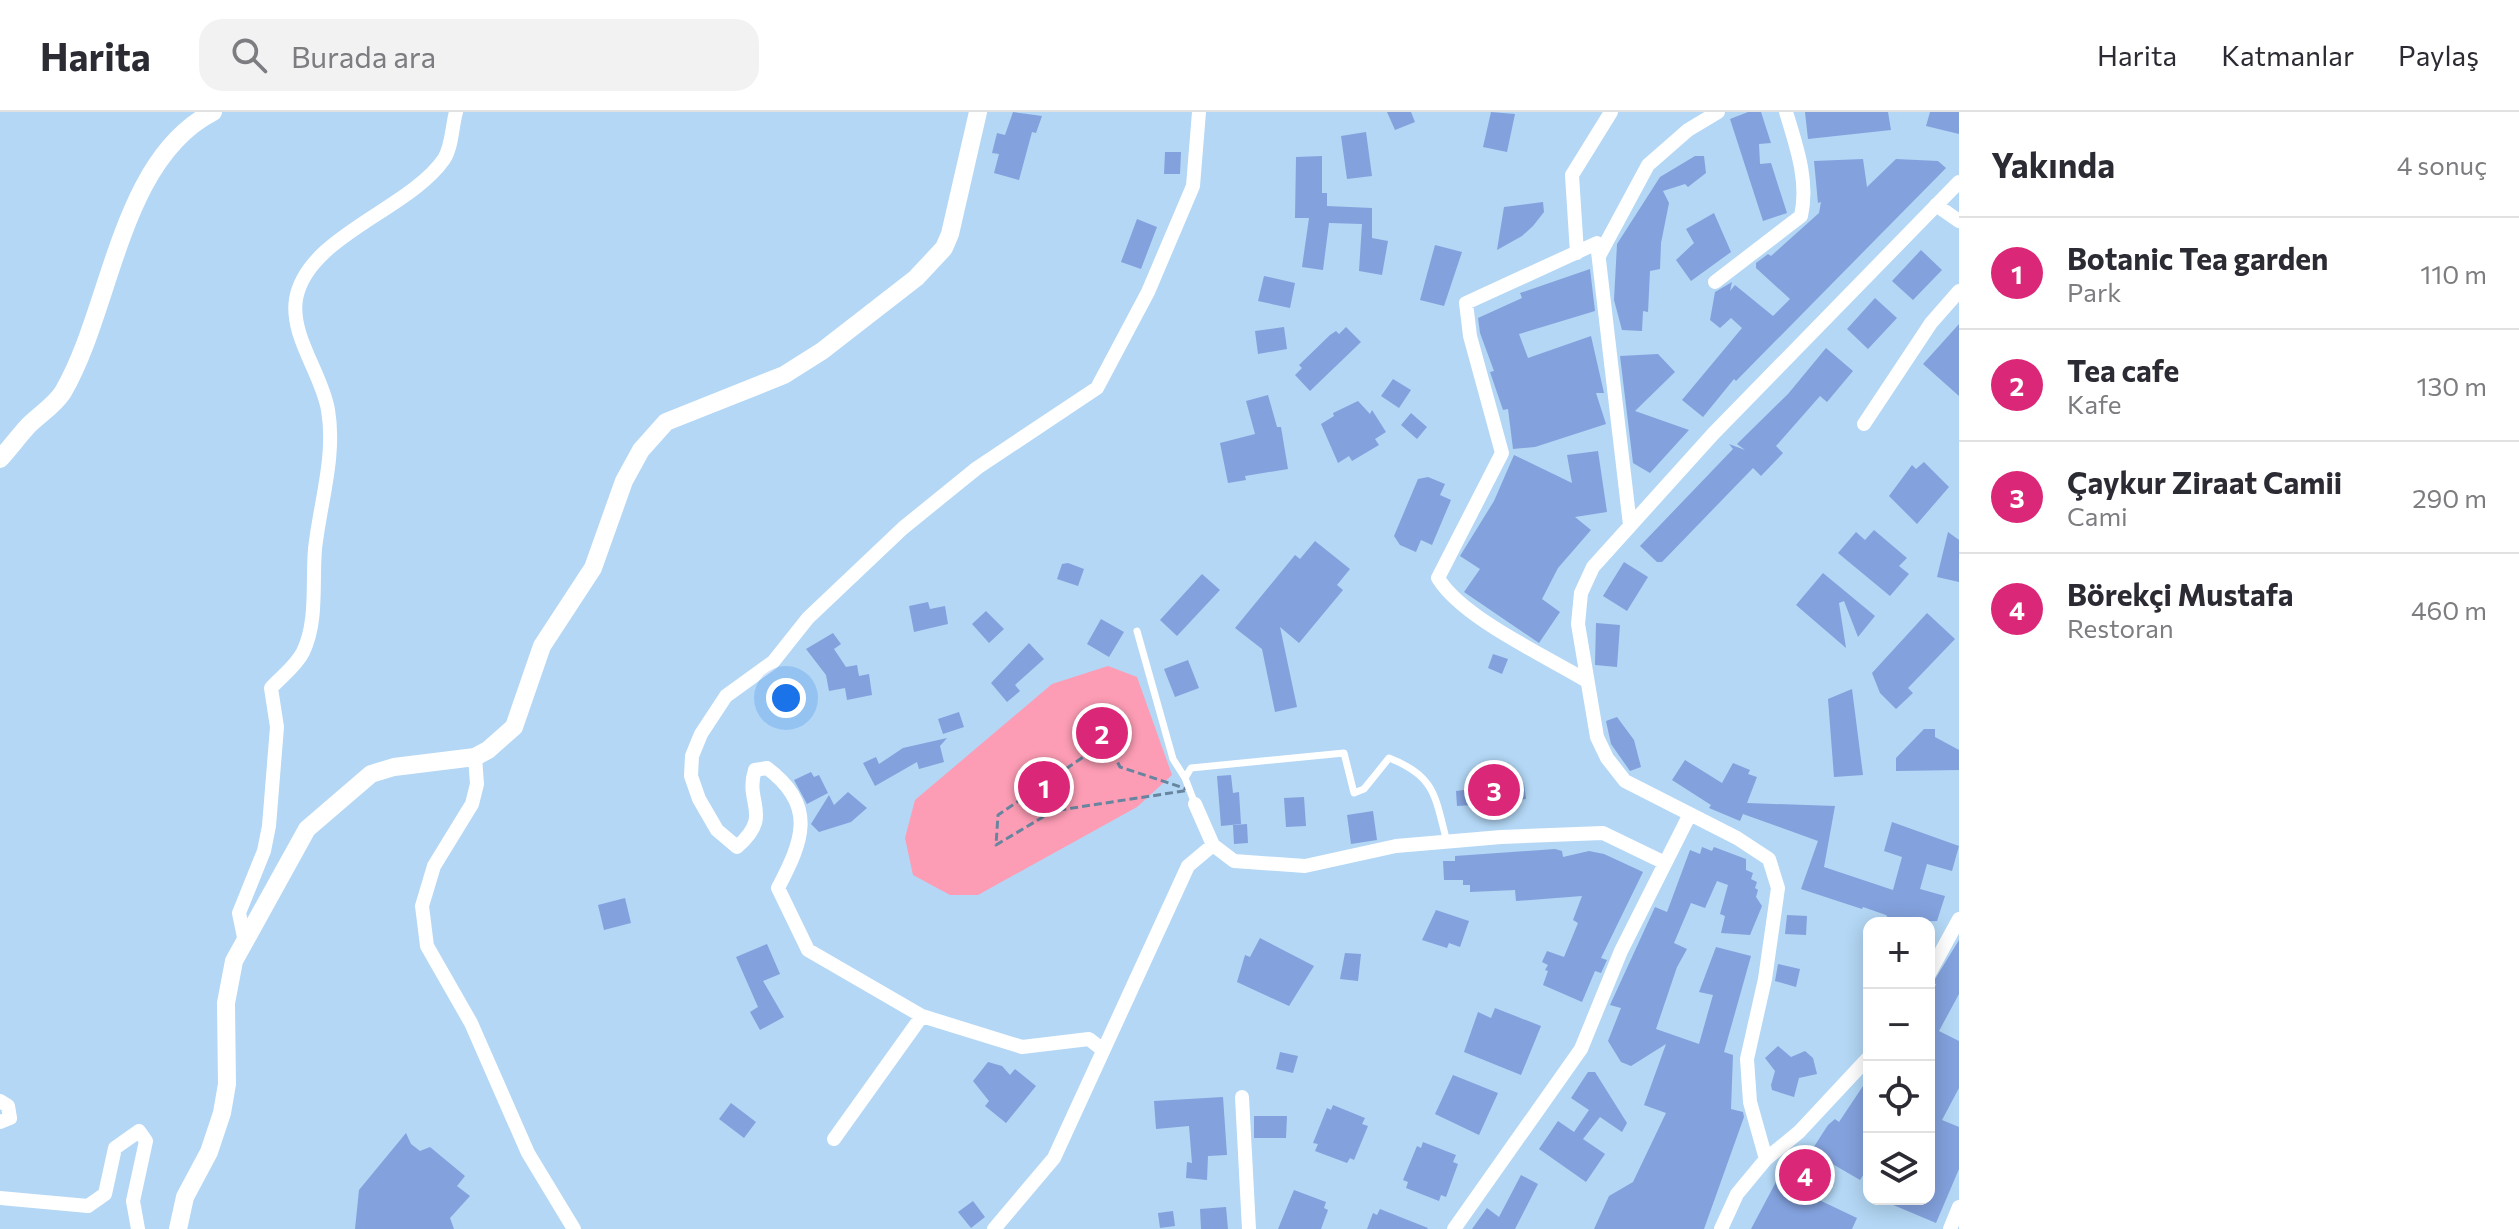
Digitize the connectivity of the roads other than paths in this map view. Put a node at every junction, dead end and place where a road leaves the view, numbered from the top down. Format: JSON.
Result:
{"nodes":[{"id":1,"x":213,"y":112,"type":"edge"},
{"id":2,"x":456,"y":112,"type":"edge"},
{"id":3,"x":978,"y":112,"type":"edge"},
{"id":4,"x":1199,"y":112,"type":"edge"},
{"id":5,"x":1611,"y":112,"type":"edge"},
{"id":6,"x":1718,"y":112,"type":"edge"},
{"id":7,"x":1786,"y":112,"type":"edge"},
{"id":8,"x":1959,"y":182,"type":"edge"},
{"id":9,"x":1936,"y":205,"type":"junction"},
{"id":10,"x":1959,"y":221,"type":"edge"},
{"id":11,"x":1577,"y":253,"type":"junction"},
{"id":12,"x":1599,"y":256,"type":"junction"},
{"id":13,"x":1715,"y":282,"type":"dead end"},
{"id":14,"x":1959,"y":291,"type":"edge"},
{"id":15,"x":1864,"y":424,"type":"dead end"},
{"id":16,"x":0,"y":459,"type":"edge"},
{"id":17,"x":1630,"y":525,"type":"junction"},
{"id":18,"x":1137,"y":631,"type":"dead end"},
{"id":19,"x":1587,"y":681,"type":"junction"},
{"id":20,"x":475,"y":757,"type":"junction"},
{"id":21,"x":1185,"y":778,"type":"junction"},
{"id":22,"x":1192,"y":797,"type":"joint"},
{"id":23,"x":1690,"y":814,"type":"junction"},
{"id":24,"x":1447,"y":842,"type":"junction"},
{"id":25,"x":1213,"y":845,"type":"junction"},
{"id":26,"x":1663,"y":862,"type":"junction"},
{"id":27,"x":1959,"y":919,"type":"edge"},
{"id":28,"x":245,"y":942,"type":"junction"},
{"id":29,"x":1935,"y":963,"type":"edge"},
{"id":30,"x":922,"y":1016,"type":"junction"},
{"id":31,"x":1103,"y":1050,"type":"junction"},
{"id":32,"x":1865,"y":1061,"type":"edge"},
{"id":33,"x":1242,"y":1097,"type":"dead end"},
{"id":34,"x":0,"y":1101,"type":"edge"},
{"id":35,"x":0,"y":1122,"type":"edge"},
{"id":36,"x":834,"y":1139,"type":"dead end"},
{"id":37,"x":1766,"y":1159,"type":"junction"},
{"id":38,"x":0,"y":1198,"type":"edge"},
{"id":39,"x":1959,"y":1207,"type":"edge"},
{"id":40,"x":138,"y":1229,"type":"edge"},
{"id":41,"x":178,"y":1229,"type":"edge"},
{"id":42,"x":574,"y":1229,"type":"edge"},
{"id":43,"x":994,"y":1229,"type":"edge"},
{"id":44,"x":1249,"y":1229,"type":"edge"},
{"id":45,"x":1454,"y":1229,"type":"edge"},
{"id":46,"x":1721,"y":1229,"type":"edge"},
{"id":47,"x":1950,"y":1229,"type":"edge"}],
"edges":[{"from":1,"to":16,"type":"street"},
{"from":2,"to":28,"type":"street"},
{"from":3,"to":20,"type":"street"},
{"from":4,"to":30,"type":"street"},
{"from":5,"to":11,"type":"street"},
{"from":6,"to":12,"type":"street"},
{"from":7,"to":13,"type":"street"},
{"from":8,"to":9,"type":"street"},
{"from":9,"to":10,"type":"street"},
{"from":9,"to":17,"type":"street"},
{"from":11,"to":12,"type":"street"},
{"from":11,"to":19,"type":"street"},
{"from":12,"to":17,"type":"street"},
{"from":14,"to":15,"type":"street"},
{"from":17,"to":19,"type":"street"},
{"from":18,"to":21,"type":"lane"},
{"from":19,"to":23,"type":"street"},
{"from":20,"to":28,"type":"street"},
{"from":20,"to":42,"type":"street"},
{"from":21,"to":22,"type":"lane"},
{"from":21,"to":24,"type":"lane"},
{"from":22,"to":25,"type":"street"},
{"from":23,"to":26,"type":"street"},
{"from":23,"to":37,"type":"street"},
{"from":24,"to":25,"type":"street"},
{"from":24,"to":26,"type":"street"},
{"from":25,"to":31,"type":"street"},
{"from":26,"to":45,"type":"street"},
{"from":27,"to":29,"type":"street"},
{"from":28,"to":41,"type":"street"},
{"from":30,"to":31,"type":"street"},
{"from":30,"to":36,"type":"street"},
{"from":31,"to":43,"type":"street"},
{"from":32,"to":37,"type":"street"},
{"from":33,"to":44,"type":"street"},
{"from":34,"to":35,"type":"street"},
{"from":37,"to":46,"type":"street"},
{"from":38,"to":40,"type":"street"},
{"from":39,"to":47,"type":"street"}]}
